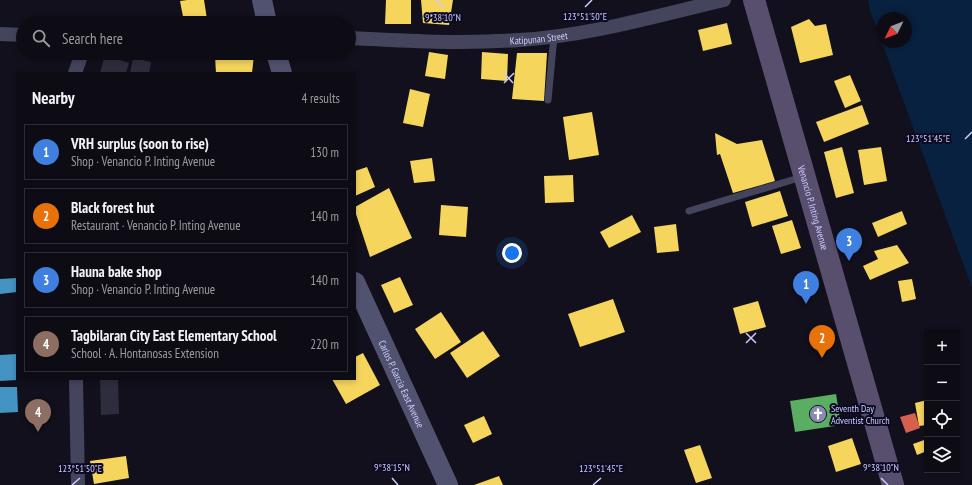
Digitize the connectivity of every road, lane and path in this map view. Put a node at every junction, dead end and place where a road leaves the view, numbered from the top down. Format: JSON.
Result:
{"nodes":[{"id":1,"x":262,"y":0,"type":"edge"},
{"id":2,"x":724,"y":0,"type":"edge"},
{"id":3,"x":754,"y":0,"type":"edge"},
{"id":4,"x":265,"y":16,"type":"edge"},
{"id":5,"x":0,"y":34,"type":"edge"},
{"id":6,"x":16,"y":35,"type":"edge"},
{"id":7,"x":554,"y":36,"type":"junction"},
{"id":8,"x":356,"y":38,"type":"edge"},
{"id":9,"x":80,"y":60,"type":"edge"},
{"id":10,"x":278,"y":60,"type":"edge"},
{"id":11,"x":75,"y":72,"type":"edge"},
{"id":12,"x":282,"y":72,"type":"edge"},
{"id":13,"x":548,"y":100,"type":"dead end"},
{"id":14,"x":805,"y":176,"type":"junction"},
{"id":15,"x":690,"y":211,"type":"dead end"},
{"id":16,"x":356,"y":284,"type":"edge"},
{"id":17,"x":76,"y":380,"type":"edge"},
{"id":18,"x":78,"y":485,"type":"edge"},
{"id":19,"x":448,"y":485,"type":"edge"},
{"id":20,"x":893,"y":485,"type":"edge"}],
"edges":[{"from":1,"to":4,"type":"main road"},
{"from":2,"to":7,"type":"street","name":"Katipunan Street"},
{"from":3,"to":14,"type":"main road","name":"Venancio P. Inting Avenue"},
{"from":5,"to":6,"type":"street"},
{"from":7,"to":8,"type":"street","name":"Katipunan Street"},
{"from":7,"to":13,"type":"lane"},
{"from":9,"to":11,"type":"street"},
{"from":10,"to":12,"type":"main road"},
{"from":14,"to":15,"type":"lane"},
{"from":14,"to":20,"type":"main road","name":"Venancio P. Inting Avenue"},
{"from":16,"to":19,"type":"main road","name":"Carlos P. Garcia East Avenue"},
{"from":17,"to":18,"type":"street"}]}
